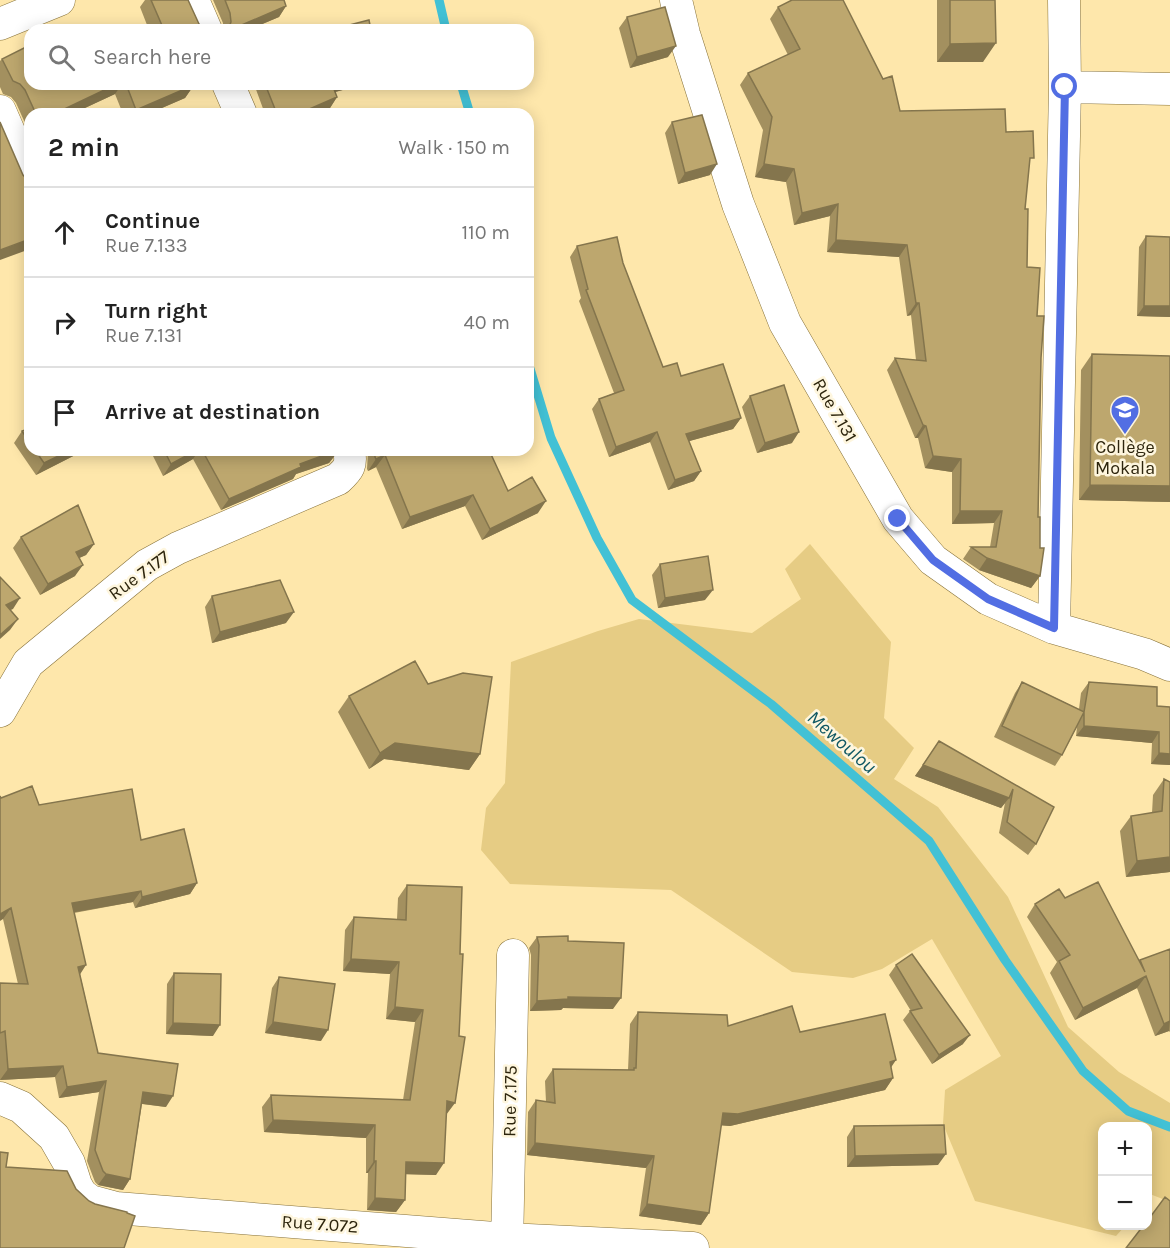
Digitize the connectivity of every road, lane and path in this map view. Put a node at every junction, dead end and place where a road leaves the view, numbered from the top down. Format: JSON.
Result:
{"nodes":[{"id":1,"x":59,"y":0,"type":"edge"},
{"id":2,"x":194,"y":0,"type":"edge"},
{"id":3,"x":676,"y":0,"type":"edge"},
{"id":4,"x":1064,"y":0,"type":"edge"},
{"id":5,"x":0,"y":24,"type":"edge"},
{"id":6,"x":204,"y":24,"type":"edge"},
{"id":7,"x":1065,"y":87,"type":"junction"},
{"id":8,"x":1170,"y":89,"type":"edge"},
{"id":9,"x":231,"y":90,"type":"edge"},
{"id":10,"x":238,"y":108,"type":"edge"},
{"id":11,"x":0,"y":111,"type":"edge"},
{"id":12,"x":24,"y":166,"type":"edge"},
{"id":13,"x":347,"y":461,"type":"edge"},
{"id":14,"x":1054,"y":628,"type":"junction"},
{"id":15,"x":1170,"y":665,"type":"edge"},
{"id":16,"x":0,"y":711,"type":"edge"},
{"id":17,"x":513,"y":955,"type":"dead end"},
{"id":18,"x":0,"y":1098,"type":"edge"},
{"id":19,"x":507,"y":1243,"type":"edge"},
{"id":20,"x":693,"y":1248,"type":"edge"}],
"edges":[{"from":1,"to":5,"type":"street"},
{"from":2,"to":6,"type":"street"},
{"from":3,"to":14,"type":"street","name":"Rue 7.131"},
{"from":4,"to":7,"type":"street"},
{"from":7,"to":8,"type":"street"},
{"from":7,"to":14,"type":"street"},
{"from":9,"to":10,"type":"street"},
{"from":11,"to":12,"type":"street"},
{"from":13,"to":16,"type":"street","name":"Rue 7.177"},
{"from":14,"to":15,"type":"street","name":"Rue 7.131"},
{"from":17,"to":19,"type":"street","name":"Rue 7.175"},
{"from":18,"to":19,"type":"street","name":"Rue 7.072"},
{"from":19,"to":20,"type":"street","name":"Rue 7.072"}]}
